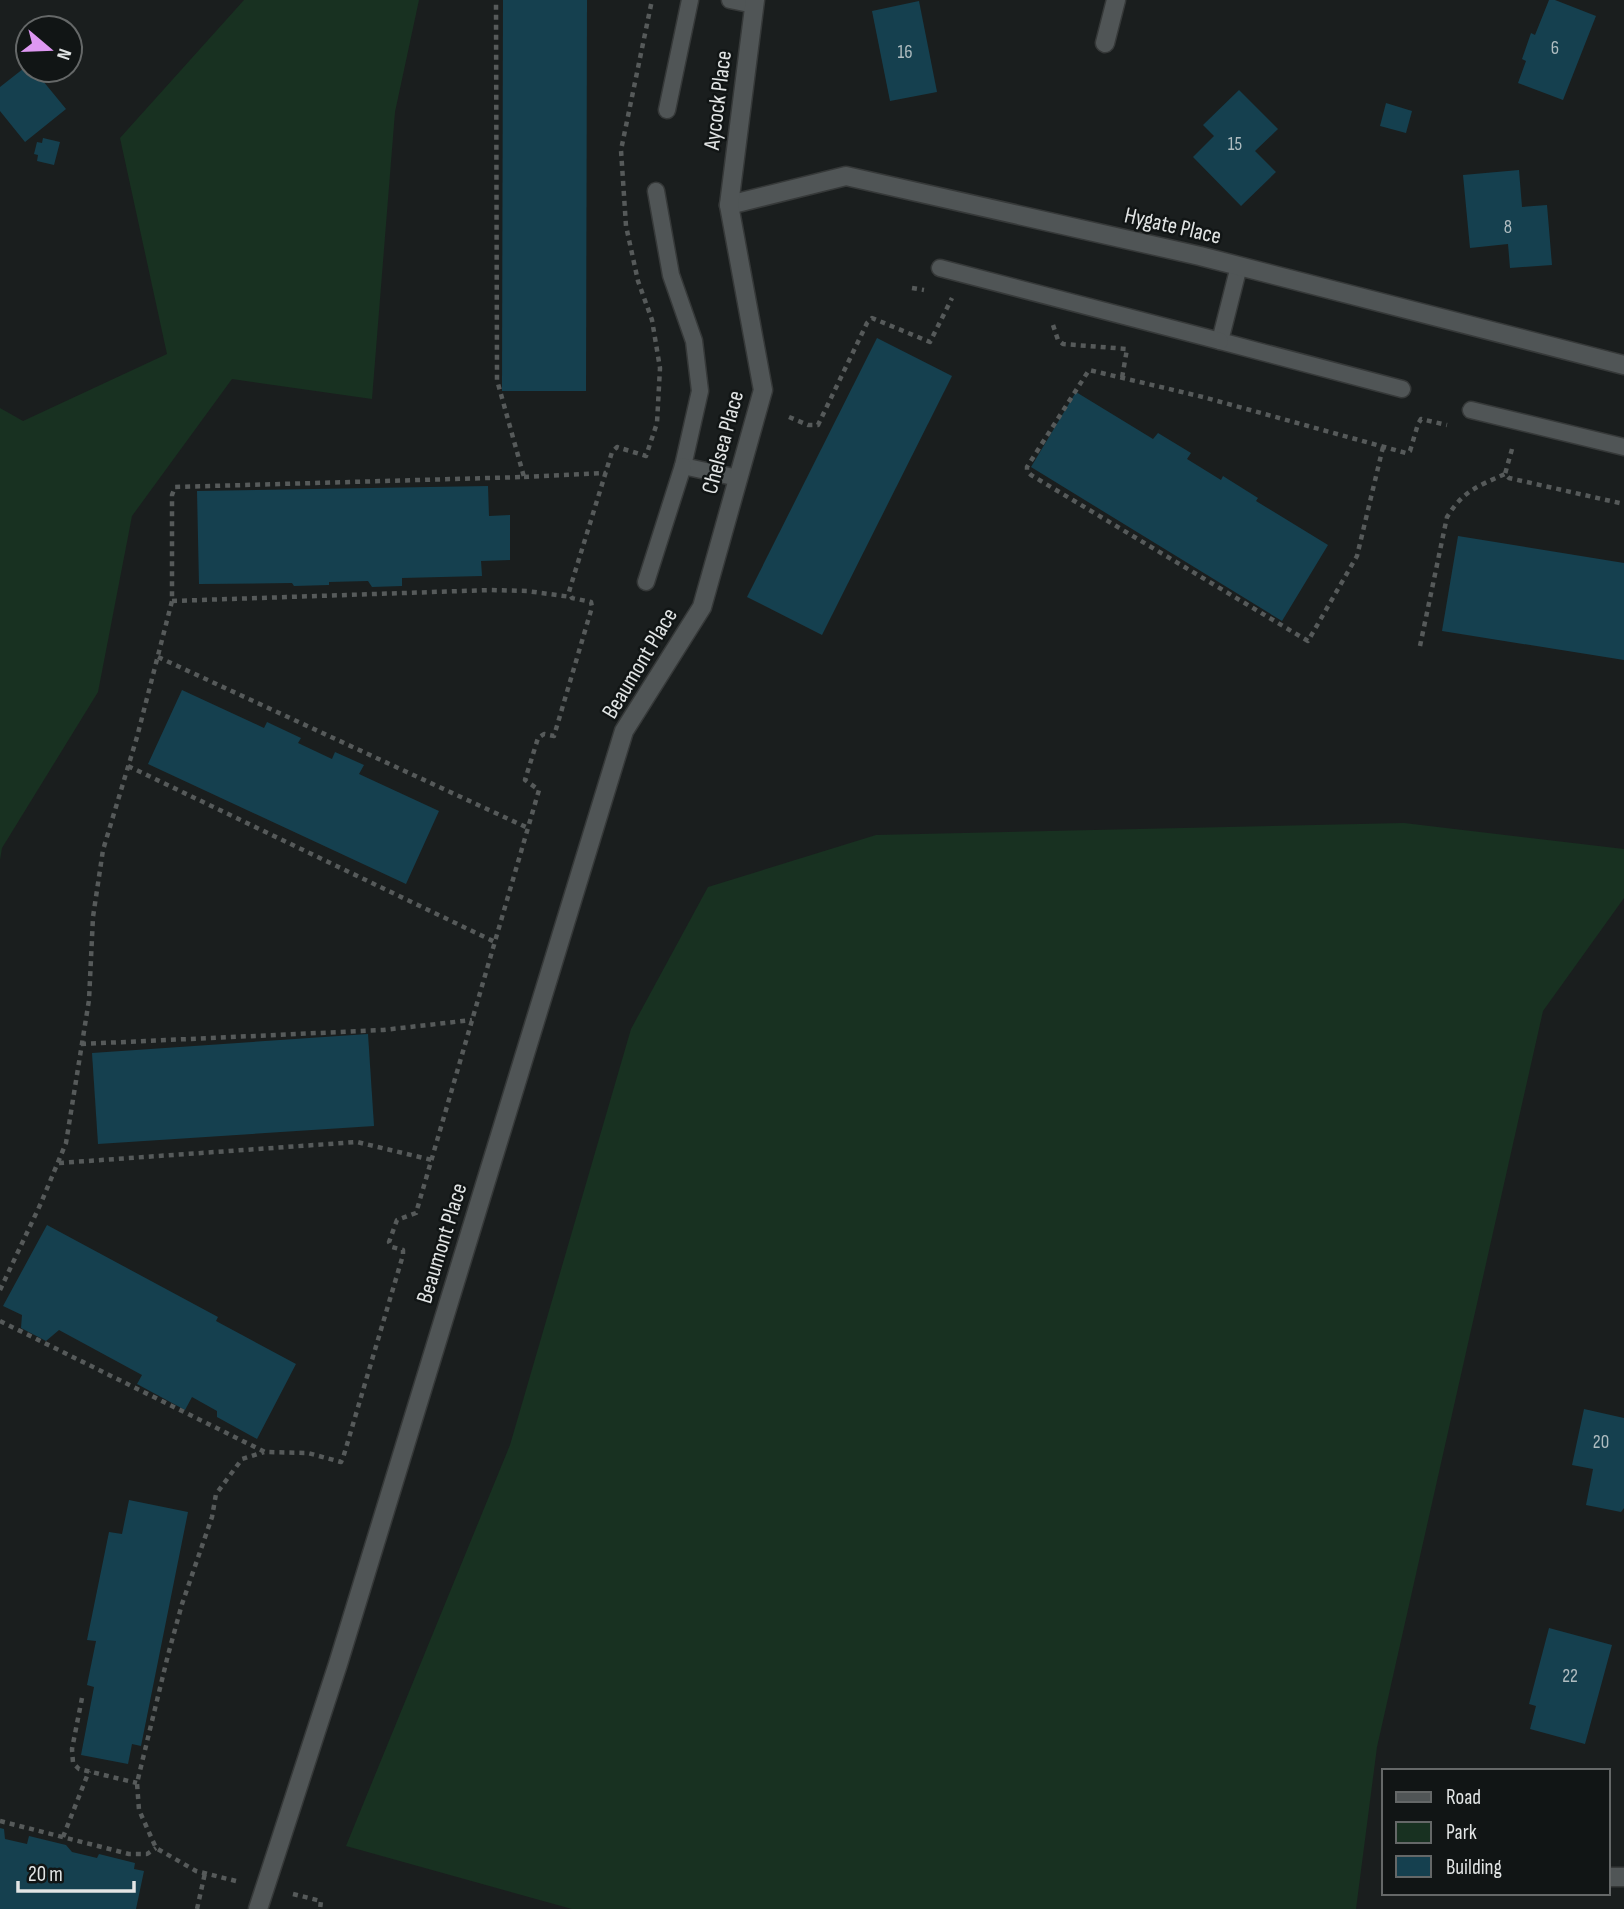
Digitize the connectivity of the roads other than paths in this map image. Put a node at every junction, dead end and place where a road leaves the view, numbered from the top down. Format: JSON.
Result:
{"nodes":[{"id":1,"x":690,"y":0,"type":"edge"},
{"id":2,"x":730,"y":0,"type":"edge"},
{"id":3,"x":1116,"y":0,"type":"edge"},
{"id":4,"x":754,"y":2,"type":"edge"},
{"id":5,"x":1105,"y":43,"type":"dead end"},
{"id":6,"x":667,"y":110,"type":"dead end"},
{"id":7,"x":656,"y":191,"type":"dead end"},
{"id":8,"x":729,"y":205,"type":"junction"},
{"id":9,"x":1240,"y":266,"type":"junction"},
{"id":10,"x":940,"y":268,"type":"dead end"},
{"id":11,"x":1220,"y":341,"type":"junction"},
{"id":12,"x":1624,"y":365,"type":"edge"},
{"id":13,"x":1402,"y":389,"type":"dead end"},
{"id":14,"x":1471,"y":411,"type":"dead end"},
{"id":15,"x":1624,"y":447,"type":"edge"},
{"id":16,"x":683,"y":466,"type":"junction"},
{"id":17,"x":738,"y":478,"type":"junction"},
{"id":18,"x":646,"y":582,"type":"dead end"},
{"id":19,"x":702,"y":607,"type":"joint"},
{"id":20,"x":258,"y":1909,"type":"edge"}],
"edges":[{"from":1,"to":6,"type":"lane"},
{"from":2,"to":4,"type":"lane"},
{"from":3,"to":5,"type":"street"},
{"from":4,"to":8,"type":"street","name":"Aycock Place"},
{"from":7,"to":16,"type":"lane"},
{"from":8,"to":9,"type":"street","name":"Hygate Place"},
{"from":8,"to":17,"type":"street","name":"Chelsea Place"},
{"from":9,"to":11,"type":"lane"},
{"from":9,"to":12,"type":"street","name":"Hygate Place"},
{"from":10,"to":11,"type":"lane"},
{"from":11,"to":13,"type":"lane"},
{"from":14,"to":15,"type":"lane"},
{"from":16,"to":17,"type":"lane"},
{"from":16,"to":18,"type":"lane"},
{"from":17,"to":19,"type":"street","name":"Chelsea Place"},
{"from":19,"to":20,"type":"street","name":"Beaumont Place"}]}
